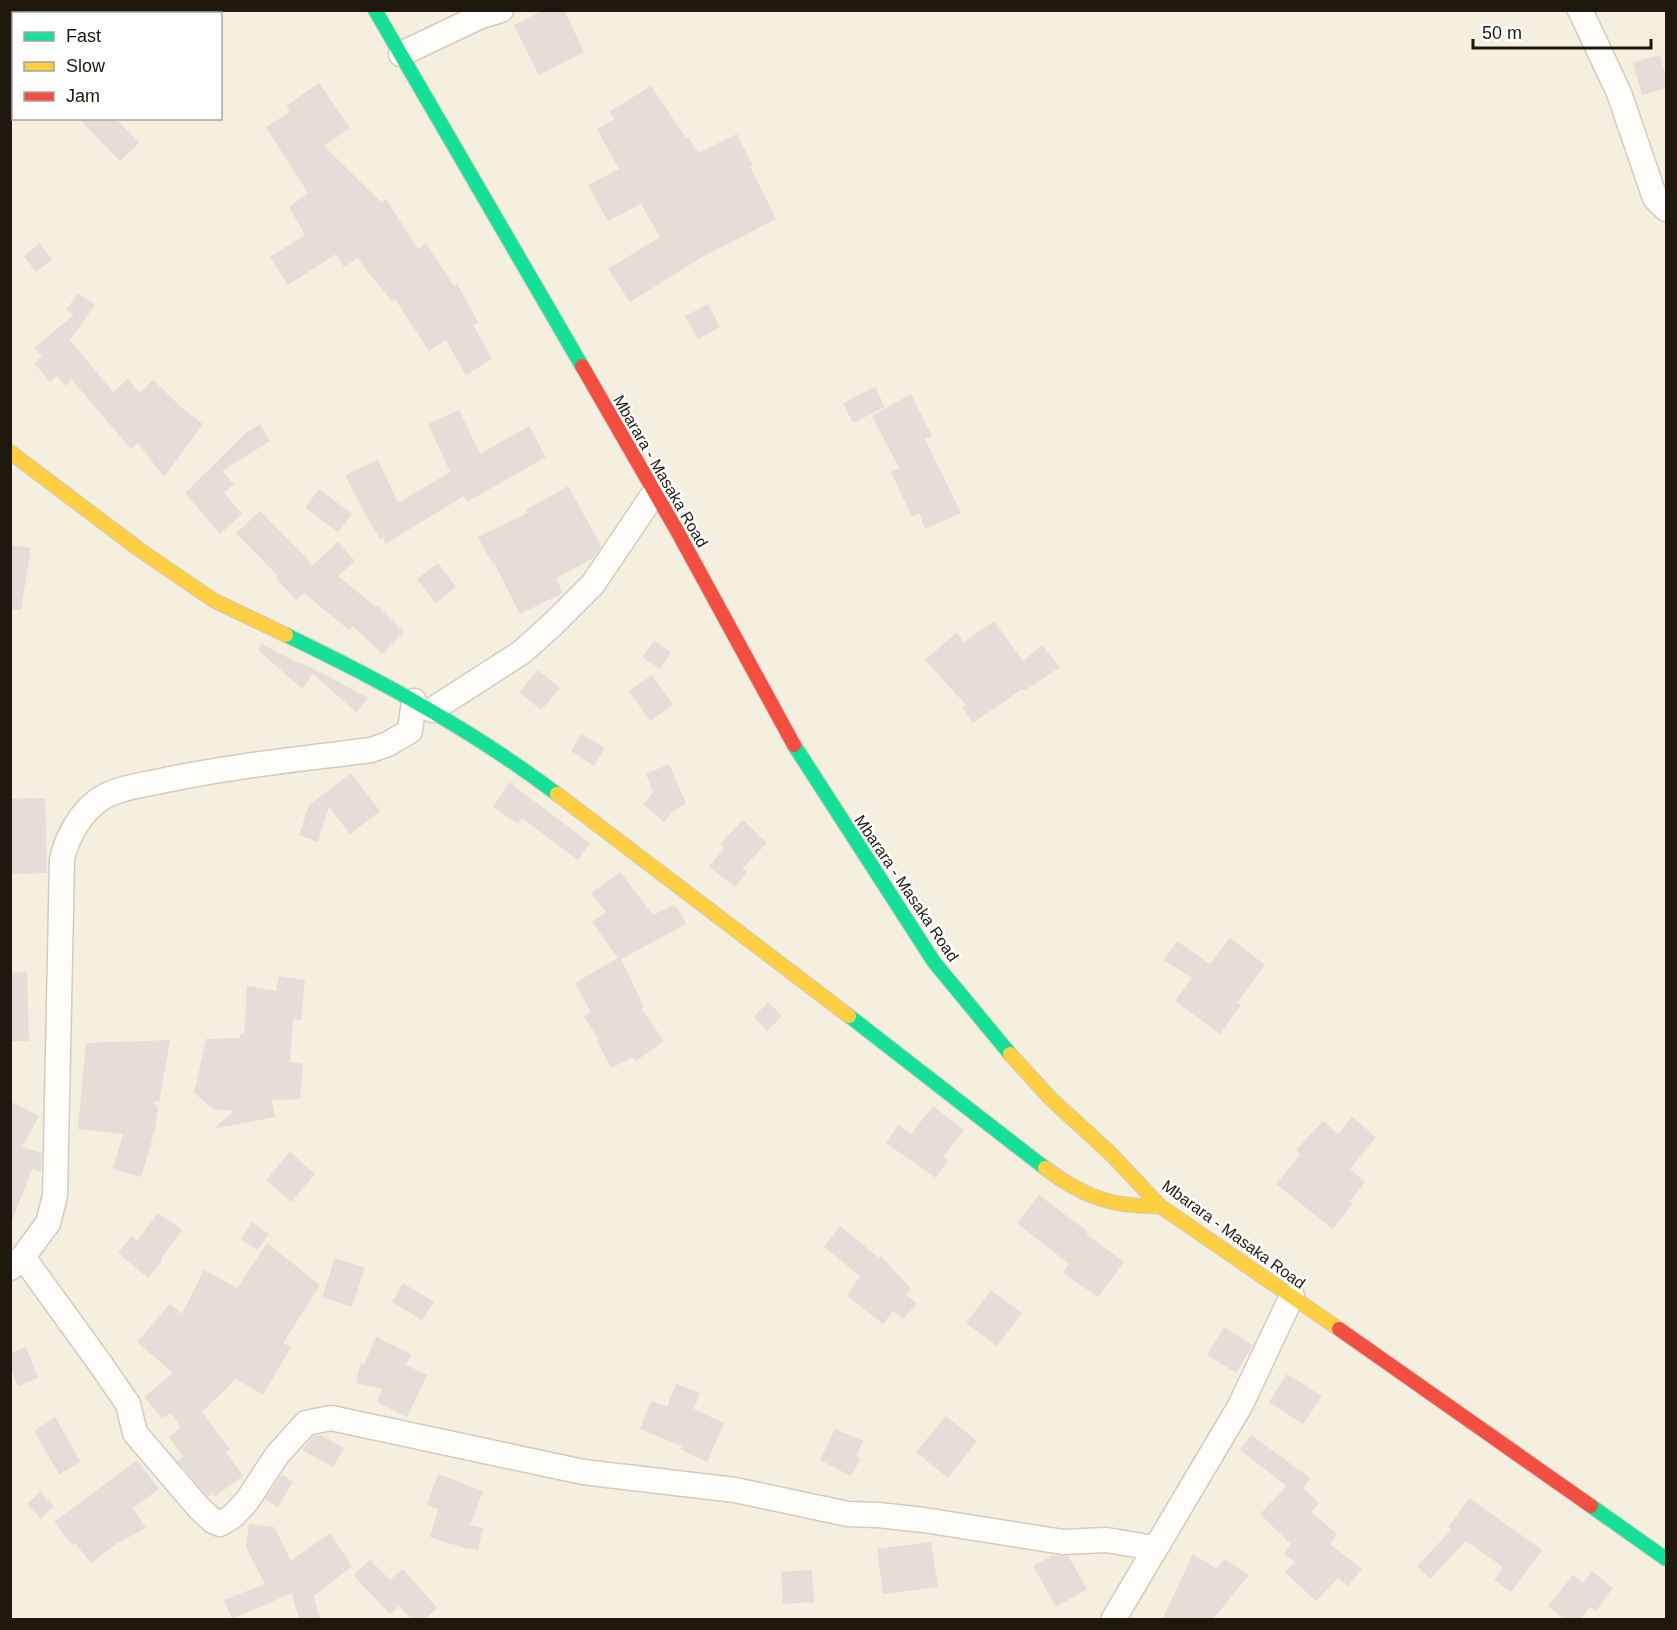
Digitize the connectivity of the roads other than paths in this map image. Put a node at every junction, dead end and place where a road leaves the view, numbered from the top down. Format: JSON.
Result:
{"nodes":[{"id":1,"x":375,"y":10,"type":"edge"},
{"id":2,"x":501,"y":10,"type":"edge"},
{"id":3,"x":1580,"y":10,"type":"edge"},
{"id":4,"x":400,"y":54,"type":"junction"},
{"id":5,"x":1666,"y":209,"type":"edge"},
{"id":6,"x":10,"y":452,"type":"edge"},
{"id":7,"x":654,"y":492,"type":"junction"},
{"id":8,"x":423,"y":706,"type":"junction"},
{"id":9,"x":1160,"y":1206,"type":"junction"},
{"id":10,"x":16,"y":1263,"type":"edge"},
{"id":11,"x":1292,"y":1296,"type":"junction"},
{"id":12,"x":1154,"y":1548,"type":"junction"},
{"id":13,"x":1666,"y":1559,"type":"edge"},
{"id":14,"x":1113,"y":1620,"type":"edge"}],
"edges":[{"from":1,"to":4,"type":"main road","name":"Mbarara - Masaka Road"},
{"from":2,"to":4,"type":"street"},
{"from":3,"to":5,"type":"street"},
{"from":4,"to":7,"type":"main road","name":"Mbarara - Masaka Road"},
{"from":6,"to":8,"type":"main road"},
{"from":7,"to":8,"type":"street"},
{"from":7,"to":9,"type":"main road","name":"Mbarara - Masaka Road"},
{"from":8,"to":9,"type":"main road"},
{"from":8,"to":10,"type":"street"},
{"from":9,"to":11,"type":"main road","name":"Mbarara - Masaka Road"},
{"from":10,"to":12,"type":"street"},
{"from":11,"to":12,"type":"street"},
{"from":11,"to":13,"type":"main road","name":"Mbarara - Masaka Road"},
{"from":12,"to":14,"type":"street"}]}
